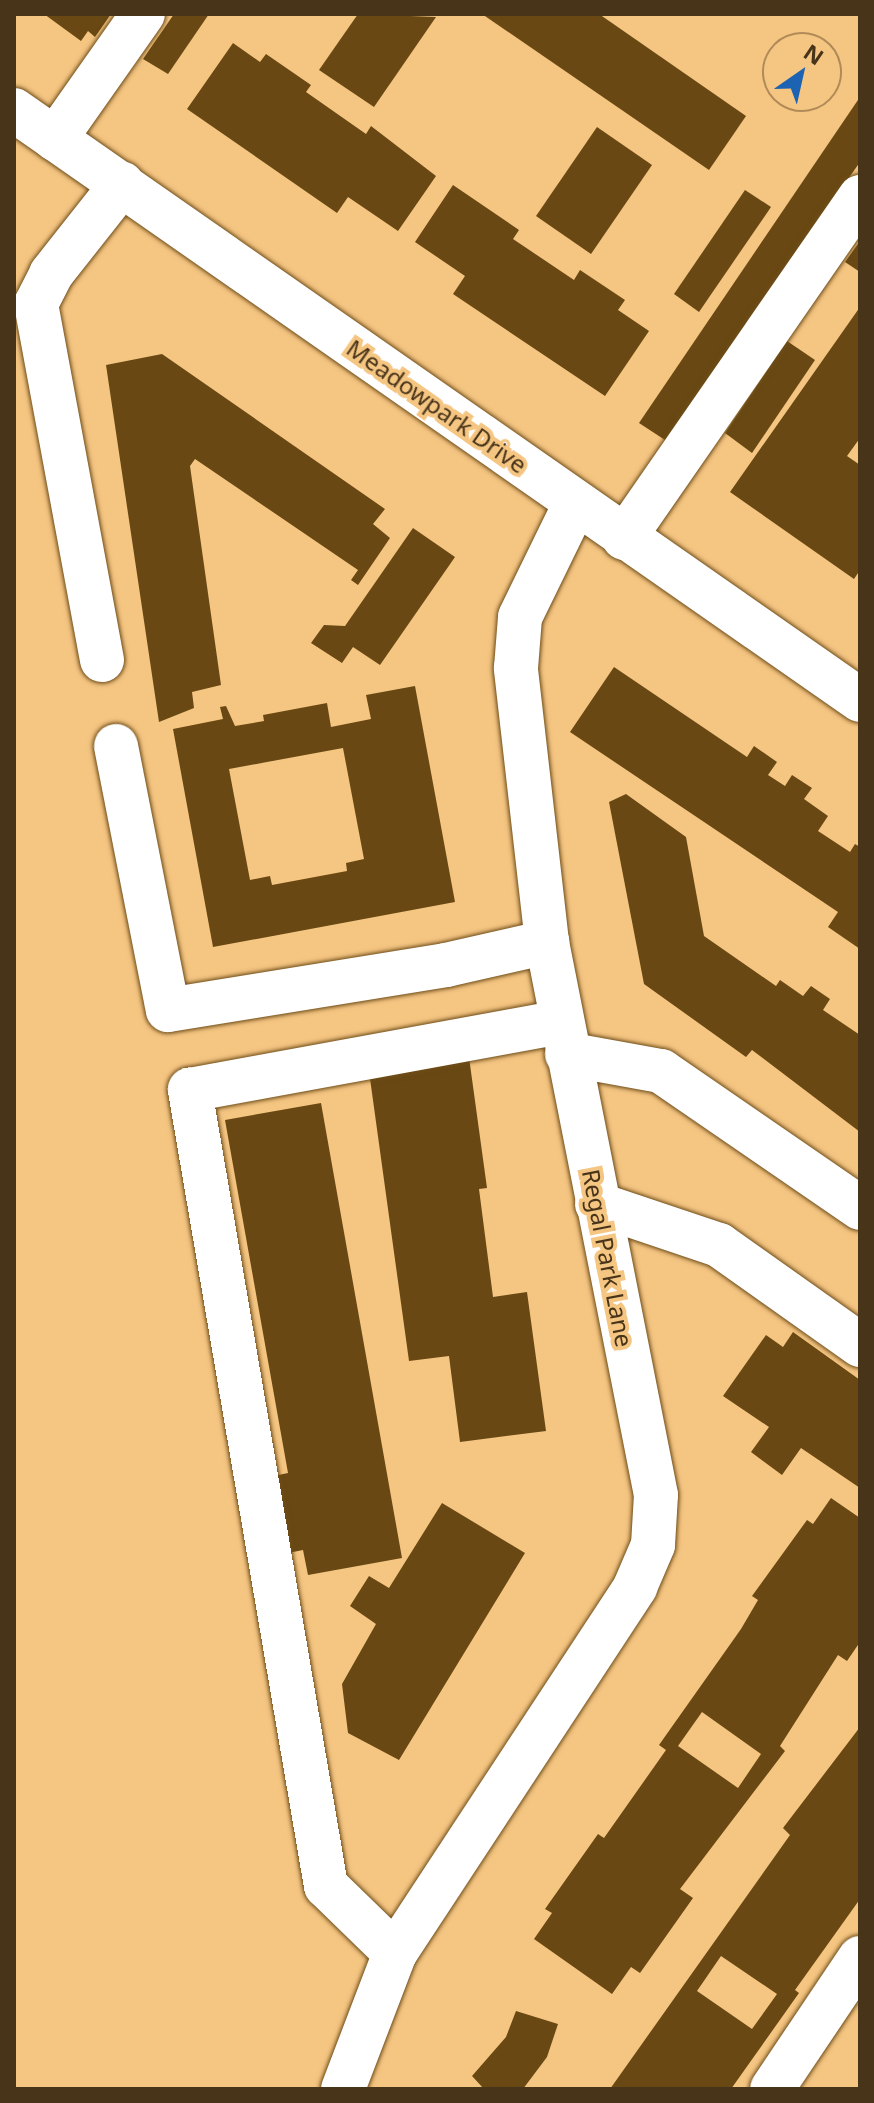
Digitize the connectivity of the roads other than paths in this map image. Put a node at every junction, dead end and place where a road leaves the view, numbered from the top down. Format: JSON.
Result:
{"nodes":[{"id":1,"x":143,"y":14,"type":"edge"},
{"id":2,"x":14,"y":110,"type":"edge"},
{"id":3,"x":55,"y":139,"type":"junction"},
{"id":4,"x":122,"y":184,"type":"junction"},
{"id":5,"x":860,"y":197,"type":"edge"},
{"id":6,"x":575,"y":504,"type":"junction"},
{"id":7,"x":624,"y":538,"type":"junction"},
{"id":8,"x":102,"y":660,"type":"dead end"},
{"id":9,"x":860,"y":700,"type":"edge"},
{"id":10,"x":116,"y":746,"type":"dead end"},
{"id":11,"x":547,"y":942,"type":"junction"},
{"id":12,"x":565,"y":1038,"type":"junction"},
{"id":13,"x":597,"y":1204,"type":"junction"},
{"id":14,"x":860,"y":1208,"type":"edge"},
{"id":15,"x":860,"y":1345,"type":"edge"},
{"id":16,"x":395,"y":1953,"type":"junction"},
{"id":17,"x":860,"y":1958,"type":"edge"},
{"id":18,"x":343,"y":2089,"type":"edge"},
{"id":19,"x":772,"y":2089,"type":"edge"}],
"edges":[{"from":1,"to":3,"type":"street"},
{"from":2,"to":3,"type":"street","name":"Meadowpark Drive"},
{"from":3,"to":4,"type":"street","name":"Meadowpark Drive"},
{"from":4,"to":6,"type":"street","name":"Meadowpark Drive"},
{"from":4,"to":8,"type":"street"},
{"from":5,"to":7,"type":"street"},
{"from":6,"to":7,"type":"street","name":"Meadowpark Drive"},
{"from":6,"to":11,"type":"street","name":"Regal Park Lane"},
{"from":7,"to":9,"type":"street","name":"Meadowpark Drive"},
{"from":10,"to":11,"type":"street"},
{"from":11,"to":12,"type":"street","name":"Regal Park Lane"},
{"from":12,"to":13,"type":"street","name":"Regal Park Lane"},
{"from":12,"to":14,"type":"street"},
{"from":12,"to":16,"type":"street"},
{"from":13,"to":15,"type":"street"},
{"from":13,"to":16,"type":"street","name":"Regal Park Lane"},
{"from":16,"to":18,"type":"street","name":"Regal Park Lane"},
{"from":17,"to":19,"type":"street"}]}
